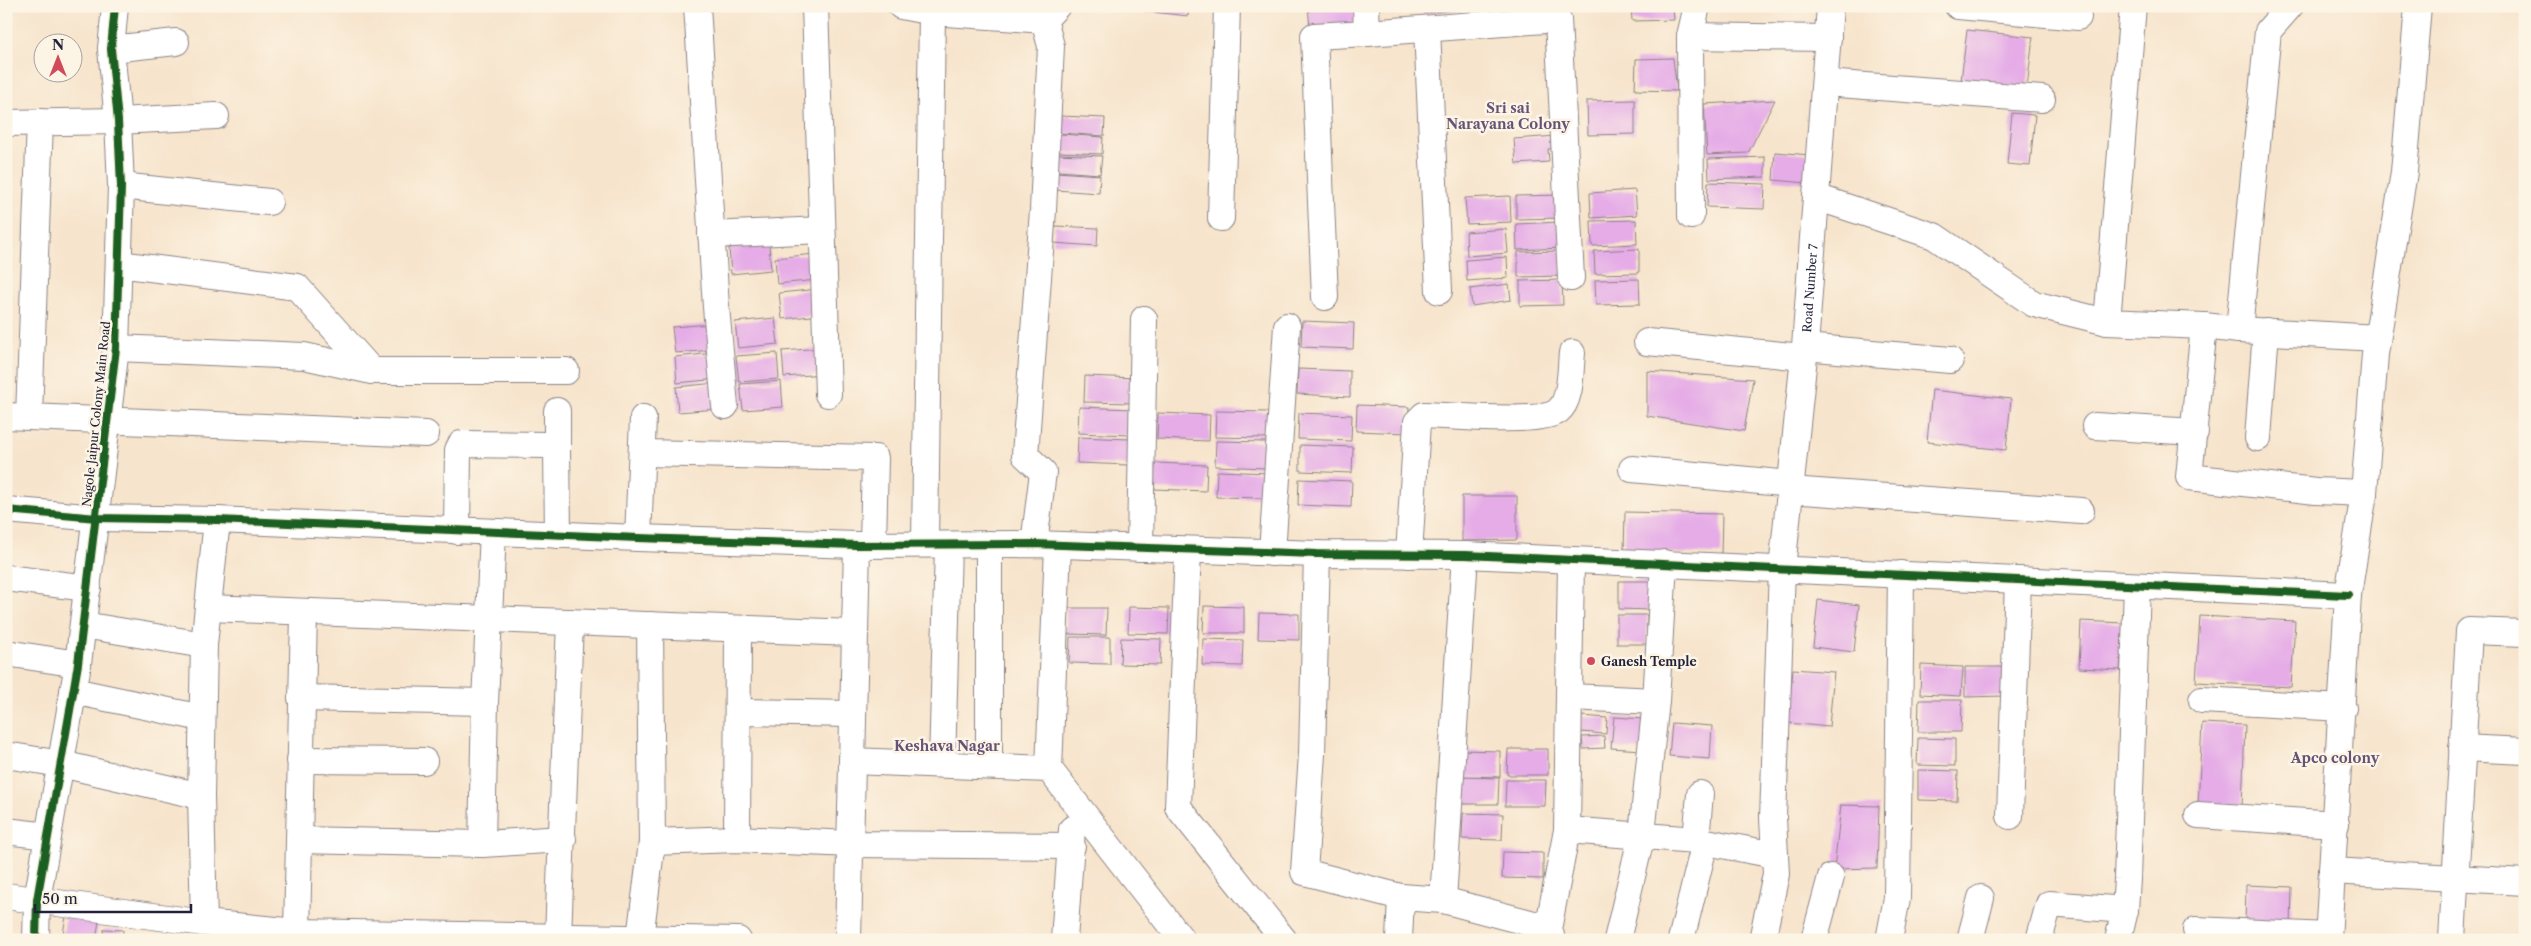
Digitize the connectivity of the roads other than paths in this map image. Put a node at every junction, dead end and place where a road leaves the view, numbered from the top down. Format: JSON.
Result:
{"nodes":[{"id":1,"x":115,"y":6,"type":"edge"},
{"id":2,"x":697,"y":6,"type":"edge"},
{"id":3,"x":815,"y":6,"type":"edge"},
{"id":4,"x":901,"y":6,"type":"edge"},
{"id":5,"x":1227,"y":6,"type":"edge"},
{"id":6,"x":1366,"y":6,"type":"edge"},
{"id":7,"x":1697,"y":6,"type":"edge"},
{"id":8,"x":1830,"y":6,"type":"edge"},
{"id":9,"x":1958,"y":6,"type":"edge"},
{"id":10,"x":2133,"y":6,"type":"edge"},
{"id":11,"x":2290,"y":6,"type":"edge"},
{"id":12,"x":2418,"y":6,"type":"edge"},
{"id":13,"x":932,"y":12,"type":"junction"},
{"id":14,"x":1050,"y":13,"type":"edge"},
{"id":15,"x":1472,"y":15,"type":"edge"},
{"id":16,"x":2078,"y":16,"type":"dead end"},
{"id":17,"x":1427,"y":29,"type":"junction"},
{"id":18,"x":1367,"y":33,"type":"junction"},
{"id":19,"x":1690,"y":36,"type":"junction"},
{"id":20,"x":1828,"y":38,"type":"junction"},
{"id":21,"x":176,"y":42,"type":"dead end"},
{"id":22,"x":111,"y":49,"type":"junction"},
{"id":23,"x":1826,"y":83,"type":"junction"},
{"id":24,"x":2042,"y":99,"type":"dead end"},
{"id":25,"x":216,"y":116,"type":"dead end"},
{"id":26,"x":118,"y":121,"type":"junction"},
{"id":27,"x":40,"y":122,"type":"junction"},
{"id":28,"x":6,"y":123,"type":"edge"},
{"id":29,"x":121,"y":186,"type":"junction"},
{"id":30,"x":1816,"y":197,"type":"junction"},
{"id":31,"x":269,"y":202,"type":"dead end"},
{"id":32,"x":1690,"y":216,"type":"dead end"},
{"id":33,"x":1221,"y":218,"type":"dead end"},
{"id":34,"x":822,"y":230,"type":"junction"},
{"id":35,"x":711,"y":235,"type":"junction"},
{"id":36,"x":119,"y":264,"type":"junction"},
{"id":37,"x":1570,"y":278,"type":"dead end"},
{"id":38,"x":1439,"y":291,"type":"dead end"},
{"id":39,"x":1325,"y":297,"type":"dead end"},
{"id":40,"x":1144,"y":319,"type":"dead end"},
{"id":41,"x":2107,"y":322,"type":"junction"},
{"id":42,"x":1287,"y":326,"type":"dead end"},
{"id":43,"x":2204,"y":326,"type":"junction"},
{"id":44,"x":2239,"y":330,"type":"junction"},
{"id":45,"x":2266,"y":332,"type":"junction"},
{"id":46,"x":2377,"y":338,"type":"junction"},
{"id":47,"x":1647,"y":342,"type":"dead end"},
{"id":48,"x":116,"y":348,"type":"junction"},
{"id":49,"x":1805,"y":352,"type":"junction"},
{"id":50,"x":1572,"y":353,"type":"dead end"},
{"id":51,"x":1950,"y":360,"type":"dead end"},
{"id":52,"x":372,"y":371,"type":"junction"},
{"id":53,"x":566,"y":371,"type":"dead end"},
{"id":54,"x":828,"y":394,"type":"dead end"},
{"id":55,"x":725,"y":406,"type":"dead end"},
{"id":56,"x":557,"y":411,"type":"dead end"},
{"id":57,"x":18,"y":416,"type":"edge"},
{"id":58,"x":643,"y":418,"type":"dead end"},
{"id":59,"x":107,"y":419,"type":"junction"},
{"id":60,"x":2095,"y":426,"type":"dead end"},
{"id":61,"x":2195,"y":432,"type":"junction"},
{"id":62,"x":426,"y":434,"type":"dead end"},
{"id":63,"x":2258,"y":438,"type":"dead end"},
{"id":64,"x":557,"y":449,"type":"junction"},
{"id":65,"x":643,"y":453,"type":"junction"},
{"id":66,"x":1632,"y":469,"type":"dead end"},
{"id":67,"x":1791,"y":487,"type":"junction"},
{"id":68,"x":2364,"y":493,"type":"junction"},
{"id":69,"x":6,"y":510,"type":"edge"},
{"id":70,"x":2081,"y":512,"type":"dead end"},
{"id":71,"x":97,"y":518,"type":"junction"},
{"id":72,"x":217,"y":520,"type":"junction"},
{"id":73,"x":457,"y":530,"type":"junction"},
{"id":74,"x":494,"y":532,"type":"junction"},
{"id":75,"x":558,"y":535,"type":"junction"},
{"id":76,"x":638,"y":538,"type":"junction"},
{"id":77,"x":865,"y":544,"type":"junction"},
{"id":78,"x":989,"y":544,"type":"junction"},
{"id":79,"x":937,"y":545,"type":"junction"},
{"id":80,"x":1046,"y":545,"type":"junction"},
{"id":81,"x":1140,"y":548,"type":"junction"},
{"id":82,"x":1188,"y":550,"type":"junction"},
{"id":83,"x":1272,"y":553,"type":"junction"},
{"id":84,"x":1317,"y":554,"type":"junction"},
{"id":85,"x":1409,"y":555,"type":"junction"},
{"id":86,"x":1464,"y":555,"type":"junction"},
{"id":87,"x":1571,"y":560,"type":"junction"},
{"id":88,"x":1664,"y":563,"type":"junction"},
{"id":89,"x":1782,"y":569,"type":"junction"},
{"id":90,"x":1901,"y":574,"type":"junction"},
{"id":91,"x":6,"y":578,"type":"edge"},
{"id":92,"x":2018,"y":580,"type":"junction"},
{"id":93,"x":2136,"y":586,"type":"junction"},
{"id":94,"x":88,"y":588,"type":"junction"},
{"id":95,"x":2348,"y":594,"type":"junction"},
{"id":96,"x":208,"y":608,"type":"junction"},
{"id":97,"x":304,"y":612,"type":"junction"},
{"id":98,"x":488,"y":618,"type":"junction"},
{"id":99,"x":570,"y":622,"type":"junction"},
{"id":100,"x":83,"y":625,"type":"junction"},
{"id":101,"x":650,"y":625,"type":"junction"},
{"id":102,"x":738,"y":629,"type":"junction"},
{"id":103,"x":853,"y":633,"type":"junction"},
{"id":104,"x":2525,"y":633,"type":"edge"},
{"id":105,"x":204,"y":645,"type":"junction"},
{"id":106,"x":6,"y":653,"type":"edge"},
{"id":107,"x":78,"y":664,"type":"junction"},
{"id":108,"x":73,"y":691,"type":"junction"},
{"id":109,"x":1570,"y":697,"type":"junction"},
{"id":110,"x":301,"y":698,"type":"junction"},
{"id":111,"x":2202,"y":700,"type":"dead end"},
{"id":112,"x":1656,"y":701,"type":"junction"},
{"id":113,"x":485,"y":702,"type":"junction"},
{"id":114,"x":2343,"y":708,"type":"junction"},
{"id":115,"x":738,"y":712,"type":"junction"},
{"id":116,"x":852,"y":714,"type":"junction"},
{"id":117,"x":202,"y":718,"type":"junction"},
{"id":118,"x":2462,"y":748,"type":"junction"},
{"id":119,"x":2525,"y":751,"type":"edge"},
{"id":120,"x":6,"y":755,"type":"edge"},
{"id":121,"x":300,"y":760,"type":"junction"},
{"id":122,"x":424,"y":761,"type":"dead end"},
{"id":123,"x":852,"y":761,"type":"junction"},
{"id":124,"x":61,"y":764,"type":"junction"},
{"id":125,"x":942,"y":764,"type":"junction"},
{"id":126,"x":989,"y":765,"type":"junction"},
{"id":127,"x":1049,"y":769,"type":"junction"},
{"id":128,"x":1700,"y":794,"type":"dead end"},
{"id":129,"x":201,"y":796,"type":"junction"},
{"id":130,"x":1073,"y":801,"type":"junction"},
{"id":131,"x":2198,"y":815,"type":"dead end"},
{"id":132,"x":2010,"y":816,"type":"dead end"},
{"id":133,"x":2336,"y":824,"type":"junction"},
{"id":134,"x":1567,"y":830,"type":"junction"},
{"id":135,"x":6,"y":831,"type":"edge"},
{"id":136,"x":1642,"y":834,"type":"junction"},
{"id":137,"x":48,"y":836,"type":"junction"},
{"id":138,"x":563,"y":838,"type":"junction"},
{"id":139,"x":737,"y":839,"type":"junction"},
{"id":140,"x":299,"y":840,"type":"junction"},
{"id":141,"x":1701,"y":841,"type":"junction"},
{"id":142,"x":652,"y":842,"type":"junction"},
{"id":143,"x":482,"y":844,"type":"junction"},
{"id":144,"x":851,"y":844,"type":"junction"},
{"id":145,"x":1072,"y":846,"type":"junction"},
{"id":146,"x":1775,"y":855,"type":"junction"},
{"id":147,"x":2332,"y":871,"type":"junction"},
{"id":148,"x":1832,"y":877,"type":"dead end"},
{"id":149,"x":2455,"y":878,"type":"junction"},
{"id":150,"x":2525,"y":882,"type":"edge"},
{"id":151,"x":6,"y":896,"type":"edge"},
{"id":152,"x":1401,"y":897,"type":"junction"},
{"id":153,"x":1981,"y":898,"type":"dead end"},
{"id":154,"x":37,"y":900,"type":"junction"},
{"id":155,"x":1443,"y":900,"type":"junction"},
{"id":156,"x":2125,"y":910,"type":"junction"},
{"id":157,"x":204,"y":923,"type":"junction"},
{"id":158,"x":2196,"y":930,"type":"dead end"},
{"id":159,"x":297,"y":932,"type":"junction"},
{"id":160,"x":232,"y":933,"type":"edge"},
{"id":161,"x":1549,"y":936,"type":"edge"},
{"id":162,"x":558,"y":937,"type":"junction"},
{"id":163,"x":511,"y":938,"type":"edge"},
{"id":164,"x":640,"y":938,"type":"junction"},
{"id":165,"x":2328,"y":938,"type":"edge"},
{"id":166,"x":36,"y":940,"type":"edge"},
{"id":167,"x":738,"y":940,"type":"edge"},
{"id":168,"x":848,"y":940,"type":"edge"},
{"id":169,"x":1064,"y":940,"type":"edge"},
{"id":170,"x":1182,"y":940,"type":"edge"},
{"id":171,"x":1284,"y":940,"type":"edge"},
{"id":172,"x":1399,"y":940,"type":"edge"},
{"id":173,"x":1617,"y":940,"type":"edge"},
{"id":174,"x":1682,"y":940,"type":"edge"},
{"id":175,"x":1762,"y":940,"type":"edge"},
{"id":176,"x":1814,"y":940,"type":"edge"},
{"id":177,"x":1889,"y":940,"type":"edge"},
{"id":178,"x":1970,"y":940,"type":"edge"},
{"id":179,"x":2039,"y":940,"type":"edge"},
{"id":180,"x":2118,"y":940,"type":"edge"},
{"id":181,"x":2452,"y":940,"type":"edge"}],
"edges":[{"from":1,"to":22,"type":"street","name":"Nagole Jaipur Colony Main Road"},
{"from":2,"to":35,"type":"street"},
{"from":3,"to":34,"type":"street"},
{"from":4,"to":13,"type":"street"},
{"from":5,"to":33,"type":"street"},
{"from":6,"to":18,"type":"street"},
{"from":7,"to":19,"type":"street"},
{"from":8,"to":20,"type":"street","name":"Road Number 7"},
{"from":9,"to":16,"type":"street"},
{"from":10,"to":41,"type":"street"},
{"from":11,"to":44,"type":"street"},
{"from":12,"to":46,"type":"street"},
{"from":13,"to":14,"type":"street"},
{"from":13,"to":79,"type":"street"},
{"from":14,"to":80,"type":"street"},
{"from":15,"to":17,"type":"street"},
{"from":15,"to":37,"type":"street"},
{"from":17,"to":18,"type":"street"},
{"from":17,"to":38,"type":"street"},
{"from":18,"to":39,"type":"street"},
{"from":19,"to":20,"type":"street"},
{"from":19,"to":32,"type":"street"},
{"from":20,"to":23,"type":"street","name":"Road Number 7"},
{"from":21,"to":22,"type":"street"},
{"from":22,"to":26,"type":"street","name":"Nagole Jaipur Colony Main Road"},
{"from":23,"to":24,"type":"street"},
{"from":23,"to":30,"type":"street","name":"Road Number 7"},
{"from":25,"to":26,"type":"street"},
{"from":26,"to":27,"type":"street"},
{"from":26,"to":29,"type":"street","name":"Nagole Jaipur Colony Main Road"},
{"from":27,"to":28,"type":"street"},
{"from":27,"to":57,"type":"street"},
{"from":29,"to":31,"type":"street"},
{"from":29,"to":36,"type":"street","name":"Nagole Jaipur Colony Main Road"},
{"from":30,"to":41,"type":"street"},
{"from":30,"to":49,"type":"street","name":"Road Number 7"},
{"from":34,"to":35,"type":"street"},
{"from":34,"to":54,"type":"street"},
{"from":35,"to":55,"type":"street"},
{"from":36,"to":48,"type":"street","name":"Nagole Jaipur Colony Main Road"},
{"from":36,"to":52,"type":"street"},
{"from":40,"to":81,"type":"street"},
{"from":41,"to":43,"type":"street"},
{"from":42,"to":83,"type":"street"},
{"from":43,"to":44,"type":"street"},
{"from":43,"to":61,"type":"street"},
{"from":44,"to":45,"type":"street"},
{"from":45,"to":46,"type":"street"},
{"from":45,"to":63,"type":"street"},
{"from":46,"to":68,"type":"street"},
{"from":47,"to":49,"type":"street"},
{"from":48,"to":52,"type":"street"},
{"from":48,"to":59,"type":"street","name":"Nagole Jaipur Colony Main Road"},
{"from":49,"to":51,"type":"street"},
{"from":49,"to":67,"type":"street","name":"Road Number 7"},
{"from":50,"to":85,"type":"street"},
{"from":52,"to":53,"type":"street"},
{"from":56,"to":64,"type":"street"},
{"from":57,"to":59,"type":"street"},
{"from":58,"to":65,"type":"street"},
{"from":59,"to":62,"type":"street"},
{"from":59,"to":71,"type":"street","name":"Nagole Jaipur Colony Main Road"},
{"from":60,"to":61,"type":"street"},
{"from":61,"to":68,"type":"street"},
{"from":64,"to":73,"type":"street"},
{"from":64,"to":75,"type":"street"},
{"from":65,"to":76,"type":"street"},
{"from":65,"to":77,"type":"street"},
{"from":66,"to":67,"type":"street"},
{"from":67,"to":70,"type":"street"},
{"from":67,"to":89,"type":"street","name":"Road Number 7"},
{"from":68,"to":95,"type":"street"},
{"from":69,"to":71,"type":"street"},
{"from":71,"to":72,"type":"street"},
{"from":71,"to":94,"type":"street","name":"Nagole Jaipur Colony Main Road"},
{"from":72,"to":73,"type":"street"},
{"from":72,"to":96,"type":"street"},
{"from":73,"to":74,"type":"street"},
{"from":74,"to":75,"type":"street"},
{"from":74,"to":98,"type":"street"},
{"from":75,"to":76,"type":"street"},
{"from":76,"to":77,"type":"street"},
{"from":77,"to":79,"type":"street"},
{"from":77,"to":103,"type":"street"},
{"from":78,"to":79,"type":"street"},
{"from":78,"to":80,"type":"street"},
{"from":78,"to":126,"type":"street"},
{"from":79,"to":125,"type":"street"},
{"from":80,"to":81,"type":"street"},
{"from":80,"to":127,"type":"street"},
{"from":81,"to":82,"type":"street"},
{"from":82,"to":83,"type":"street"},
{"from":82,"to":171,"type":"street"},
{"from":83,"to":84,"type":"street"},
{"from":84,"to":85,"type":"street"},
{"from":84,"to":152,"type":"street"},
{"from":85,"to":86,"type":"street"},
{"from":86,"to":87,"type":"street"},
{"from":86,"to":155,"type":"street"},
{"from":87,"to":88,"type":"street"},
{"from":87,"to":109,"type":"street"},
{"from":88,"to":89,"type":"street"},
{"from":88,"to":112,"type":"street"},
{"from":89,"to":90,"type":"street"},
{"from":89,"to":146,"type":"street","name":"Road Number 7"},
{"from":90,"to":92,"type":"street"},
{"from":90,"to":177,"type":"street"},
{"from":91,"to":94,"type":"street"},
{"from":92,"to":93,"type":"street"},
{"from":92,"to":132,"type":"street"},
{"from":93,"to":95,"type":"street"},
{"from":93,"to":156,"type":"street"},
{"from":94,"to":100,"type":"street","name":"Nagole Jaipur Colony Main Road"},
{"from":95,"to":114,"type":"street"},
{"from":96,"to":97,"type":"street"},
{"from":96,"to":105,"type":"street"},
{"from":97,"to":98,"type":"street"},
{"from":97,"to":110,"type":"street"},
{"from":98,"to":99,"type":"street"},
{"from":98,"to":113,"type":"street"},
{"from":99,"to":101,"type":"street"},
{"from":99,"to":138,"type":"street"},
{"from":100,"to":105,"type":"street"},
{"from":100,"to":107,"type":"street","name":"Nagole Jaipur Colony Main Road"},
{"from":101,"to":102,"type":"street"},
{"from":101,"to":142,"type":"street"},
{"from":102,"to":103,"type":"street"},
{"from":102,"to":115,"type":"street"},
{"from":103,"to":116,"type":"street"},
{"from":104,"to":118,"type":"street"},
{"from":105,"to":117,"type":"street"},
{"from":106,"to":107,"type":"street"},
{"from":107,"to":108,"type":"street","name":"Nagole Jaipur Colony Main Road"},
{"from":108,"to":117,"type":"street"},
{"from":108,"to":124,"type":"street","name":"Nagole Jaipur Colony Main Road"},
{"from":109,"to":112,"type":"street"},
{"from":109,"to":134,"type":"street"},
{"from":110,"to":113,"type":"street"},
{"from":110,"to":121,"type":"street"},
{"from":111,"to":114,"type":"street"},
{"from":112,"to":136,"type":"street"},
{"from":113,"to":143,"type":"street"},
{"from":114,"to":133,"type":"street"},
{"from":115,"to":116,"type":"street"},
{"from":115,"to":139,"type":"street"},
{"from":116,"to":123,"type":"street"},
{"from":117,"to":129,"type":"street"},
{"from":118,"to":119,"type":"street"},
{"from":118,"to":149,"type":"street"},
{"from":120,"to":124,"type":"street"},
{"from":121,"to":122,"type":"street"},
{"from":121,"to":140,"type":"street"},
{"from":123,"to":125,"type":"street"},
{"from":123,"to":144,"type":"street"},
{"from":124,"to":129,"type":"street"},
{"from":124,"to":137,"type":"street","name":"Nagole Jaipur Colony Main Road"},
{"from":125,"to":126,"type":"street"},
{"from":126,"to":127,"type":"street"},
{"from":127,"to":130,"type":"street"},
{"from":128,"to":141,"type":"street"},
{"from":129,"to":157,"type":"street"},
{"from":130,"to":145,"type":"street"},
{"from":130,"to":170,"type":"street"},
{"from":131,"to":133,"type":"street"},
{"from":133,"to":147,"type":"street"},
{"from":134,"to":136,"type":"street"},
{"from":134,"to":161,"type":"street"},
{"from":135,"to":137,"type":"street"},
{"from":136,"to":141,"type":"street"},
{"from":136,"to":173,"type":"street"},
{"from":137,"to":154,"type":"street","name":"Nagole Jaipur Colony Main Road"},
{"from":138,"to":143,"type":"street"},
{"from":138,"to":162,"type":"street"},
{"from":139,"to":142,"type":"street"},
{"from":139,"to":144,"type":"street"},
{"from":140,"to":143,"type":"street"},
{"from":140,"to":159,"type":"street"},
{"from":141,"to":146,"type":"street"},
{"from":141,"to":174,"type":"street"},
{"from":142,"to":164,"type":"street"},
{"from":144,"to":145,"type":"street"},
{"from":144,"to":168,"type":"street"},
{"from":145,"to":169,"type":"street"},
{"from":146,"to":175,"type":"street","name":"Road Number 7"},
{"from":147,"to":149,"type":"street"},
{"from":147,"to":165,"type":"street"},
{"from":148,"to":176,"type":"street"},
{"from":149,"to":150,"type":"street"},
{"from":149,"to":181,"type":"street"},
{"from":151,"to":154,"type":"street"},
{"from":152,"to":155,"type":"street"},
{"from":152,"to":172,"type":"street"},
{"from":153,"to":178,"type":"street"},
{"from":154,"to":157,"type":"street"},
{"from":154,"to":166,"type":"street","name":"Nagole Jaipur Colony Main Road"},
{"from":155,"to":161,"type":"street"},
{"from":156,"to":179,"type":"street"},
{"from":156,"to":180,"type":"street"},
{"from":157,"to":160,"type":"street"},
{"from":158,"to":165,"type":"street"},
{"from":159,"to":160,"type":"street"},
{"from":159,"to":163,"type":"street"},
{"from":162,"to":163,"type":"street"},
{"from":162,"to":164,"type":"street"},
{"from":164,"to":167,"type":"street"}]}
